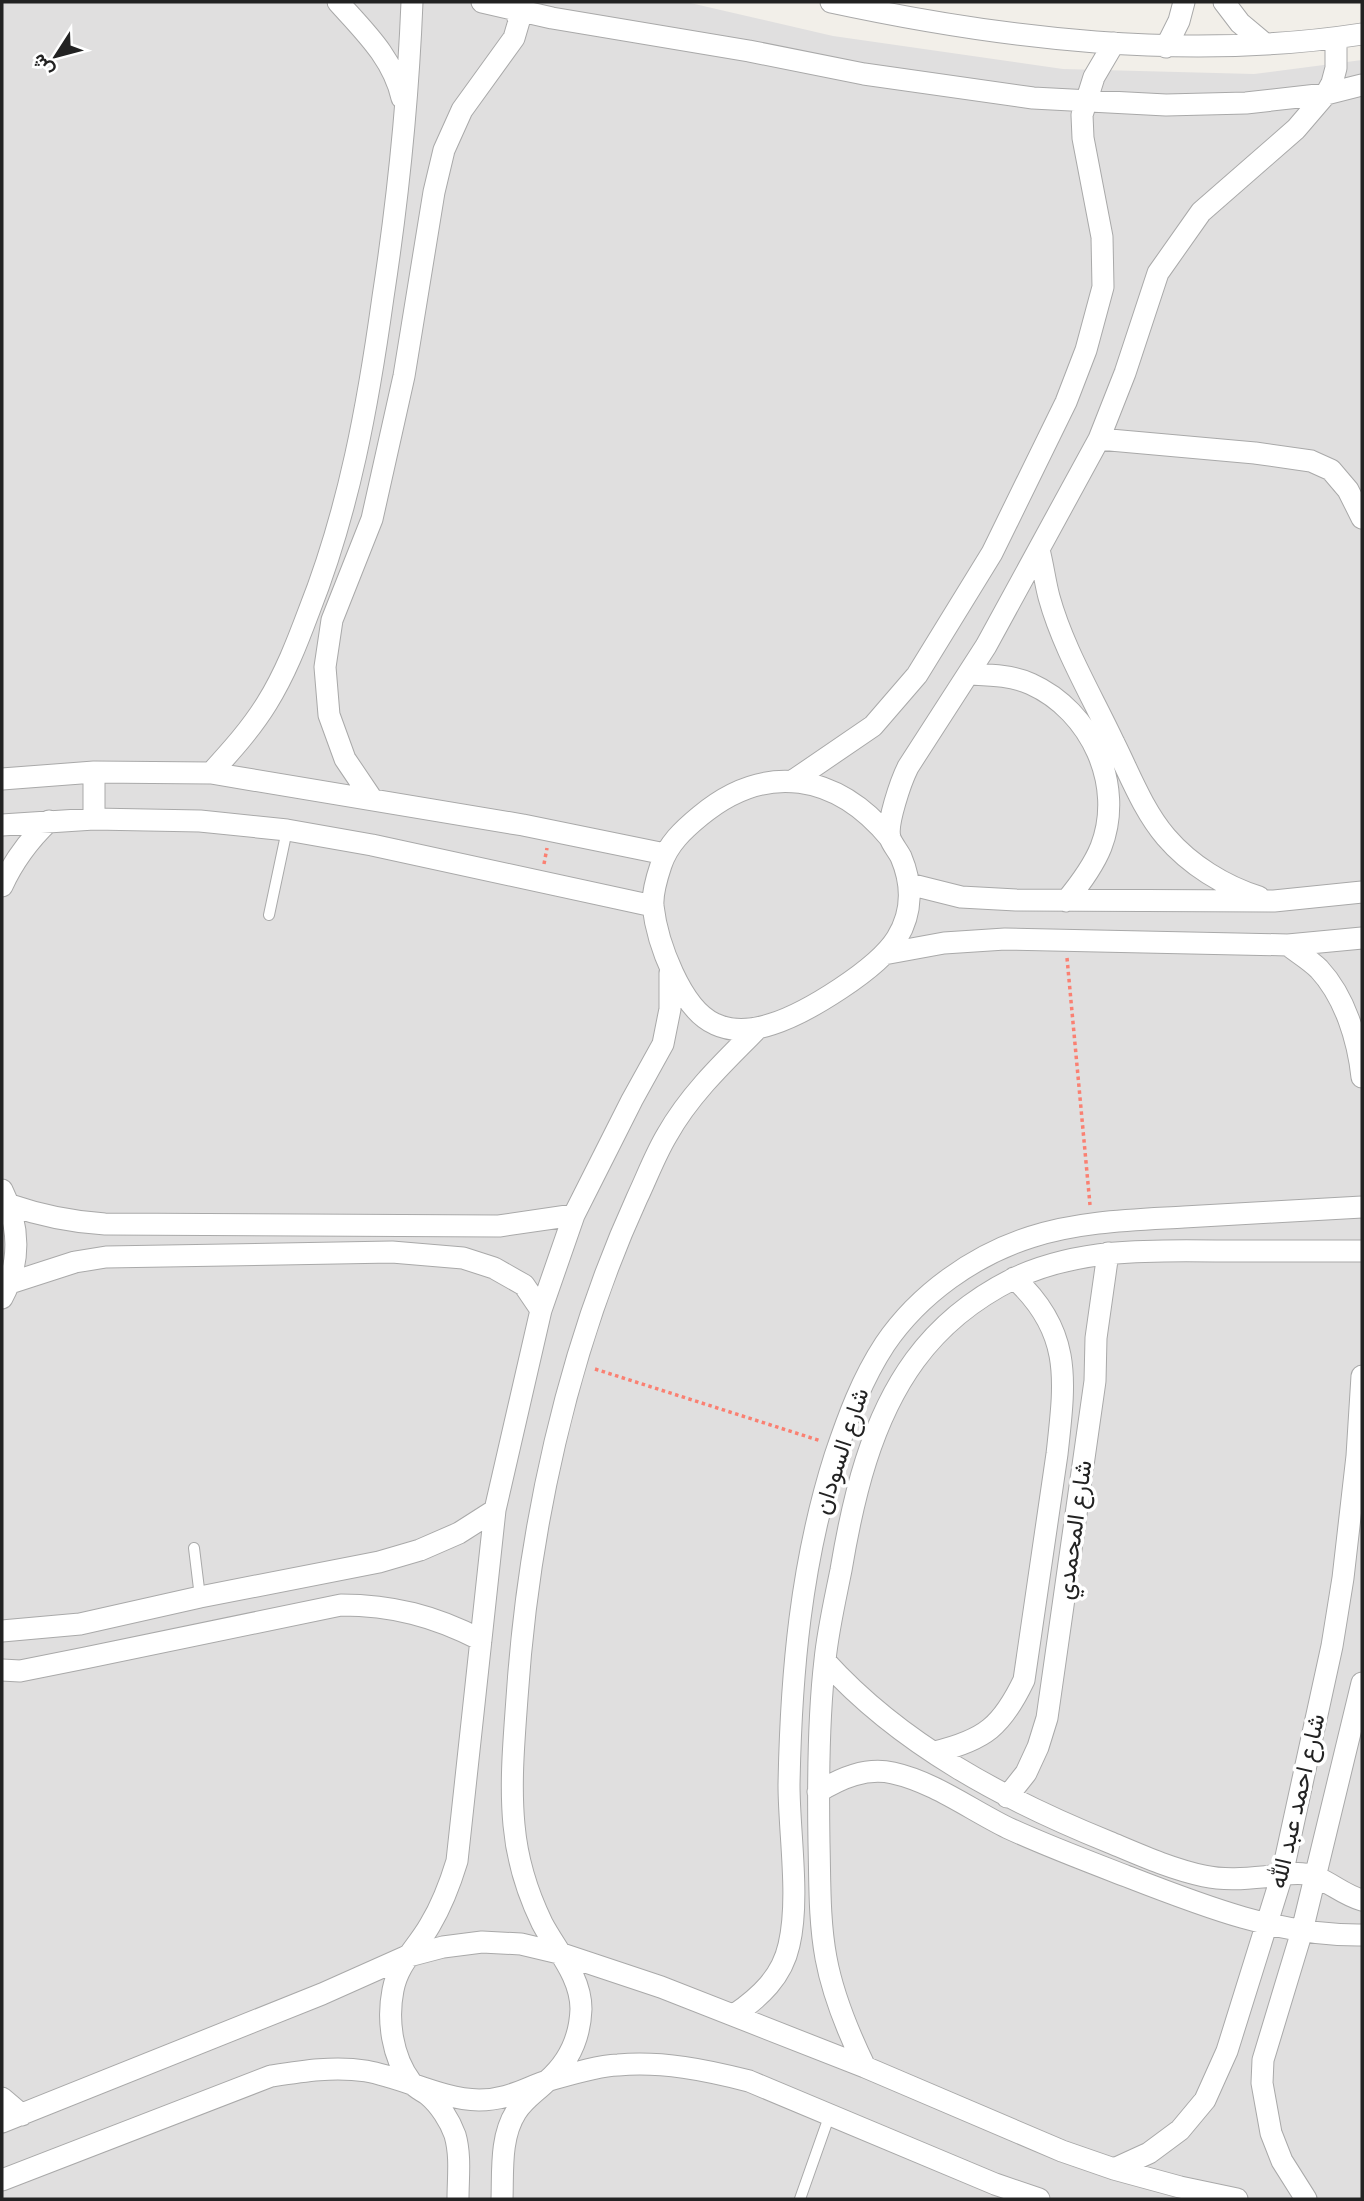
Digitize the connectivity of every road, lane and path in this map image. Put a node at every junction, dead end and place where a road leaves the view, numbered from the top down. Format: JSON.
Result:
{"nodes":[{"id":1,"x":338,"y":2,"type":"edge"},
{"id":2,"x":412,"y":2,"type":"edge"},
{"id":3,"x":482,"y":2,"type":"edge"},
{"id":4,"x":831,"y":2,"type":"edge"},
{"id":5,"x":1184,"y":2,"type":"edge"},
{"id":6,"x":1223,"y":2,"type":"edge"},
{"id":7,"x":515,"y":6,"type":"edge"},
{"id":8,"x":547,"y":10,"type":"edge"},
{"id":9,"x":1362,"y":34,"type":"edge"},
{"id":10,"x":1336,"y":38,"type":"junction"},
{"id":11,"x":1114,"y":43,"type":"junction"},
{"id":12,"x":1265,"y":44,"type":"junction"},
{"id":13,"x":1166,"y":47,"type":"junction"},
{"id":14,"x":1362,"y":85,"type":"edge"},
{"id":15,"x":1326,"y":94,"type":"junction"},
{"id":16,"x":1086,"y":100,"type":"junction"},
{"id":17,"x":404,"y":117,"type":"junction"},
{"id":18,"x":1099,"y":439,"type":"junction"},
{"id":19,"x":1362,"y":518,"type":"edge"},
{"id":20,"x":1040,"y":550,"type":"junction"},
{"id":21,"x":968,"y":674,"type":"junction"},
{"id":22,"x":94,"y":772,"type":"junction"},
{"id":23,"x":211,"y":773,"type":"junction"},
{"id":24,"x":2,"y":779,"type":"edge"},
{"id":25,"x":794,"y":780,"type":"junction"},
{"id":26,"x":372,"y":799,"type":"junction"},
{"id":27,"x":94,"y":819,"type":"junction"},
{"id":28,"x":49,"y":821,"type":"junction"},
{"id":29,"x":2,"y":825,"type":"edge"},
{"id":30,"x":287,"y":830,"type":"junction"},
{"id":31,"x":550,"y":830,"type":"junction"},
{"id":32,"x":890,"y":838,"type":"junction"},
{"id":33,"x":665,"y":854,"type":"junction"},
{"id":34,"x":542,"y":880,"type":"junction"},
{"id":35,"x":909,"y":884,"type":"junction"},
{"id":36,"x":2,"y":886,"type":"edge"},
{"id":37,"x":1362,"y":892,"type":"edge"},
{"id":38,"x":1066,"y":901,"type":"junction"},
{"id":39,"x":1275,"y":901,"type":"junction"},
{"id":40,"x":653,"y":906,"type":"junction"},
{"id":41,"x":269,"y":915,"type":"dead end"},
{"id":42,"x":1362,"y":938,"type":"edge"},
{"id":43,"x":1066,"y":942,"type":"junction"},
{"id":44,"x":1288,"y":946,"type":"junction"},
{"id":45,"x":884,"y":954,"type":"junction"},
{"id":46,"x":670,"y":967,"type":"junction"},
{"id":47,"x":758,"y":1028,"type":"junction"},
{"id":48,"x":1362,"y":1077,"type":"edge"},
{"id":49,"x":6,"y":1198,"type":"edge"},
{"id":50,"x":1362,"y":1207,"type":"edge"},
{"id":51,"x":575,"y":1215,"type":"junction"},
{"id":52,"x":1091,"y":1224,"type":"junction"},
{"id":53,"x":1362,"y":1251,"type":"edge"},
{"id":54,"x":1108,"y":1252,"type":"junction"},
{"id":55,"x":1014,"y":1278,"type":"junction"},
{"id":56,"x":6,"y":1290,"type":"edge"},
{"id":57,"x":541,"y":1310,"type":"junction"},
{"id":58,"x":577,"y":1363,"type":"junction"},
{"id":59,"x":1362,"y":1376,"type":"edge"},
{"id":60,"x":838,"y":1447,"type":"junction"},
{"id":61,"x":495,"y":1510,"type":"junction"},
{"id":62,"x":194,"y":1548,"type":"dead end"},
{"id":63,"x":200,"y":1597,"type":"junction"},
{"id":64,"x":2,"y":1630,"type":"edge"},
{"id":65,"x":481,"y":1640,"type":"junction"},
{"id":66,"x":825,"y":1661,"type":"junction"},
{"id":67,"x":2,"y":1670,"type":"edge"},
{"id":68,"x":1362,"y":1683,"type":"edge"},
{"id":69,"x":935,"y":1752,"type":"junction"},
{"id":70,"x":818,"y":1792,"type":"junction"},
{"id":71,"x":1007,"y":1797,"type":"junction"},
{"id":72,"x":1282,"y":1875,"type":"junction"},
{"id":73,"x":1315,"y":1877,"type":"junction"},
{"id":74,"x":1362,"y":1900,"type":"edge"},
{"id":75,"x":1266,"y":1924,"type":"junction"},
{"id":76,"x":1302,"y":1931,"type":"junction"},
{"id":77,"x":1362,"y":1935,"type":"edge"},
{"id":78,"x":559,"y":1953,"type":"junction"},
{"id":79,"x":405,"y":1957,"type":"junction"},
{"id":80,"x":734,"y":2015,"type":"junction"},
{"id":81,"x":865,"y":2067,"type":"junction"},
{"id":82,"x":548,"y":2081,"type":"junction"},
{"id":83,"x":412,"y":2084,"type":"junction"},
{"id":84,"x":2,"y":2098,"type":"edge"},
{"id":85,"x":830,"y":2113,"type":"junction"},
{"id":86,"x":22,"y":2115,"type":"junction"},
{"id":87,"x":2,"y":2122,"type":"edge"},
{"id":88,"x":1114,"y":2169,"type":"junction"},
{"id":89,"x":2,"y":2180,"type":"edge"},
{"id":90,"x":458,"y":2199,"type":"edge"},
{"id":91,"x":502,"y":2199,"type":"edge"},
{"id":92,"x":800,"y":2199,"type":"edge"},
{"id":93,"x":1039,"y":2199,"type":"edge"},
{"id":94,"x":1237,"y":2199,"type":"edge"},
{"id":95,"x":1306,"y":2199,"type":"edge"}],
"edges":[{"from":1,"to":17,"type":"street"},
{"from":2,"to":17,"type":"street"},
{"from":3,"to":7,"type":"street"},
{"from":4,"to":11,"type":"street"},
{"from":5,"to":13,"type":"street"},
{"from":6,"to":12,"type":"street"},
{"from":7,"to":8,"type":"street"},
{"from":7,"to":26,"type":"street"},
{"from":8,"to":16,"type":"street"},
{"from":9,"to":10,"type":"street"},
{"from":10,"to":12,"type":"street"},
{"from":10,"to":15,"type":"street"},
{"from":11,"to":13,"type":"street"},
{"from":11,"to":16,"type":"street"},
{"from":12,"to":13,"type":"street"},
{"from":14,"to":15,"type":"street"},
{"from":15,"to":16,"type":"street"},
{"from":15,"to":18,"type":"street"},
{"from":16,"to":25,"type":"street"},
{"from":17,"to":23,"type":"street"},
{"from":18,"to":19,"type":"street"},
{"from":18,"to":20,"type":"street"},
{"from":20,"to":21,"type":"street"},
{"from":20,"to":39,"type":"street"},
{"from":21,"to":32,"type":"street"},
{"from":21,"to":38,"type":"street"},
{"from":22,"to":23,"type":"street"},
{"from":22,"to":24,"type":"street"},
{"from":22,"to":27,"type":"street"},
{"from":23,"to":26,"type":"street"},
{"from":25,"to":32,"type":"street"},
{"from":25,"to":33,"type":"street"},
{"from":26,"to":31,"type":"street"},
{"from":27,"to":28,"type":"street"},
{"from":27,"to":30,"type":"street"},
{"from":28,"to":29,"type":"street"},
{"from":28,"to":36,"type":"street"},
{"from":30,"to":34,"type":"street"},
{"from":30,"to":41,"type":"lane"},
{"from":31,"to":33,"type":"street"},
{"from":31,"to":34,"type":"path"},
{"from":32,"to":35,"type":"street"},
{"from":33,"to":40,"type":"street"},
{"from":34,"to":40,"type":"street"},
{"from":35,"to":38,"type":"street"},
{"from":35,"to":45,"type":"street"},
{"from":37,"to":39,"type":"street"},
{"from":38,"to":39,"type":"street"},
{"from":40,"to":46,"type":"street"},
{"from":42,"to":44,"type":"street"},
{"from":43,"to":44,"type":"street"},
{"from":43,"to":45,"type":"street"},
{"from":43,"to":52,"type":"path"},
{"from":44,"to":48,"type":"street"},
{"from":45,"to":47,"type":"street"},
{"from":46,"to":47,"type":"street"},
{"from":46,"to":51,"type":"street"},
{"from":47,"to":58,"type":"street"},
{"from":49,"to":51,"type":"street"},
{"from":49,"to":56,"type":"street"},
{"from":50,"to":52,"type":"street","name":"شارع السودان"},
{"from":51,"to":57,"type":"street"},
{"from":52,"to":60,"type":"street","name":"شارع السودان"},
{"from":53,"to":54,"type":"street","name":"شارع السودان"},
{"from":54,"to":55,"type":"street","name":"شارع السودان"},
{"from":54,"to":71,"type":"street","name":"شارع المحمدي"},
{"from":55,"to":66,"type":"street","name":"شارع السودان"},
{"from":55,"to":69,"type":"street","name":"شارع المحمدي"},
{"from":56,"to":57,"type":"street"},
{"from":57,"to":61,"type":"street"},
{"from":58,"to":60,"type":"path"},
{"from":58,"to":78,"type":"street"},
{"from":59,"to":72,"type":"street","name":"شارع احمد عبد الله"},
{"from":60,"to":80,"type":"street","name":"شارع السودان"},
{"from":61,"to":63,"type":"street"},
{"from":61,"to":65,"type":"street"},
{"from":62,"to":63,"type":"lane"},
{"from":63,"to":64,"type":"street"},
{"from":65,"to":67,"type":"street"},
{"from":65,"to":79,"type":"street"},
{"from":66,"to":69,"type":"street"},
{"from":66,"to":70,"type":"street","name":"شارع السودان"},
{"from":68,"to":73,"type":"street","name":"شارع احمد عبد الله"},
{"from":69,"to":71,"type":"street"},
{"from":70,"to":75,"type":"street"},
{"from":70,"to":81,"type":"street","name":"شارع السودان"},
{"from":71,"to":72,"type":"street"},
{"from":72,"to":73,"type":"street"},
{"from":72,"to":75,"type":"street","name":"شارع احمد عبد الله"},
{"from":73,"to":74,"type":"street"},
{"from":73,"to":76,"type":"street","name":"شارع احمد عبد الله"},
{"from":75,"to":76,"type":"street"},
{"from":75,"to":88,"type":"street","name":"شارع احمد عبد الله"},
{"from":76,"to":77,"type":"street"},
{"from":76,"to":95,"type":"street","name":"شارع احمد عبد الله"},
{"from":78,"to":79,"type":"street"},
{"from":78,"to":80,"type":"street"},
{"from":78,"to":82,"type":"street"},
{"from":79,"to":83,"type":"street"},
{"from":79,"to":86,"type":"street"},
{"from":80,"to":81,"type":"street"},
{"from":81,"to":88,"type":"street"},
{"from":82,"to":83,"type":"street"},
{"from":82,"to":85,"type":"street"},
{"from":82,"to":91,"type":"street"},
{"from":83,"to":89,"type":"street"},
{"from":83,"to":90,"type":"street"},
{"from":84,"to":86,"type":"street"},
{"from":85,"to":92,"type":"lane"},
{"from":85,"to":93,"type":"street"},
{"from":86,"to":87,"type":"street"},
{"from":88,"to":94,"type":"street"}]}
